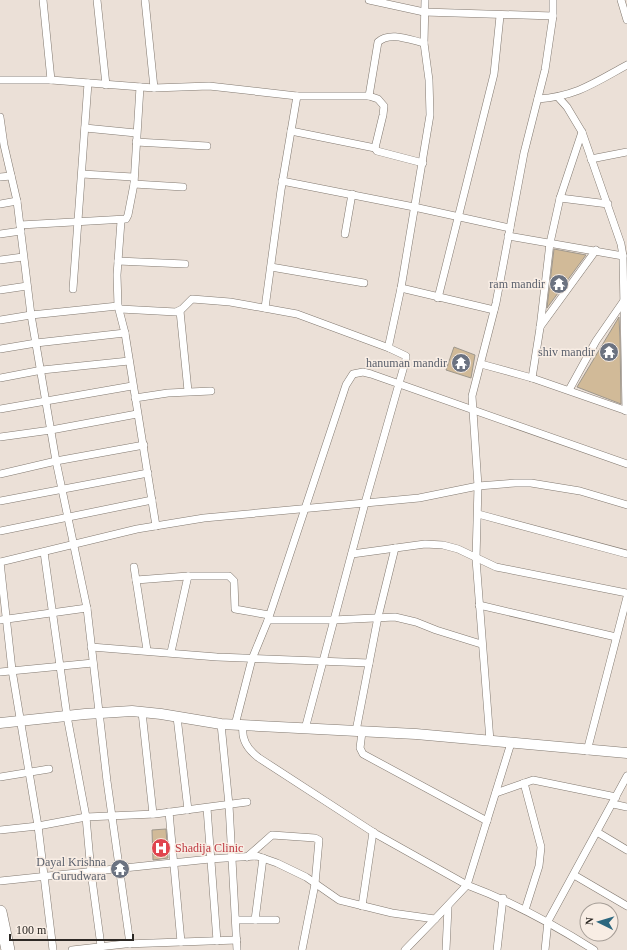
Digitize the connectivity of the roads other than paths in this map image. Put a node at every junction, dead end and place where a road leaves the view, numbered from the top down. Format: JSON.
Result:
{"nodes":[{"id":1,"x":43,"y":0,"type":"edge"},
{"id":2,"x":97,"y":0,"type":"edge"},
{"id":3,"x":145,"y":0,"type":"edge"},
{"id":4,"x":369,"y":0,"type":"edge"},
{"id":5,"x":425,"y":0,"type":"edge"},
{"id":6,"x":553,"y":0,"type":"edge"},
{"id":7,"x":622,"y":0,"type":"edge"},
{"id":8,"x":387,"y":2,"type":"edge"},
{"id":9,"x":424,"y":12,"type":"junction"},
{"id":10,"x":500,"y":16,"type":"junction"},
{"id":11,"x":553,"y":16,"type":"junction"},
{"id":12,"x":627,"y":20,"type":"edge"},
{"id":13,"x":424,"y":43,"type":"junction"},
{"id":14,"x":627,"y":65,"type":"edge"},
{"id":15,"x":0,"y":80,"type":"edge"},
{"id":16,"x":51,"y":80,"type":"junction"},
{"id":17,"x":88,"y":83,"type":"junction"},
{"id":18,"x":106,"y":85,"type":"junction"},
{"id":19,"x":140,"y":87,"type":"junction"},
{"id":20,"x":154,"y":88,"type":"junction"},
{"id":21,"x":297,"y":96,"type":"junction"},
{"id":22,"x":369,"y":96,"type":"junction"},
{"id":23,"x":558,"y":97,"type":"junction"},
{"id":24,"x":538,"y":99,"type":"junction"},
{"id":25,"x":0,"y":117,"type":"edge"},
{"id":26,"x":85,"y":128,"type":"junction"},
{"id":27,"x":291,"y":131,"type":"junction"},
{"id":28,"x":582,"y":132,"type":"junction"},
{"id":29,"x":136,"y":133,"type":"junction"},
{"id":30,"x":136,"y":142,"type":"junction"},
{"id":31,"x":2,"y":146,"type":"edge"},
{"id":32,"x":207,"y":146,"type":"dead end"},
{"id":33,"x":375,"y":148,"type":"junction"},
{"id":34,"x":627,"y":152,"type":"edge"},
{"id":35,"x":591,"y":159,"type":"junction"},
{"id":36,"x":423,"y":163,"type":"junction"},
{"id":37,"x":82,"y":174,"type":"junction"},
{"id":38,"x":11,"y":176,"type":"junction"},
{"id":39,"x":0,"y":177,"type":"edge"},
{"id":40,"x":134,"y":181,"type":"junction"},
{"id":41,"x":282,"y":181,"type":"junction"},
{"id":42,"x":183,"y":187,"type":"dead end"},
{"id":43,"x":352,"y":194,"type":"junction"},
{"id":44,"x":560,"y":198,"type":"junction"},
{"id":45,"x":17,"y":201,"type":"junction"},
{"id":46,"x":0,"y":204,"type":"edge"},
{"id":47,"x":608,"y":204,"type":"junction"},
{"id":48,"x":414,"y":207,"type":"junction"},
{"id":49,"x":458,"y":216,"type":"junction"},
{"id":50,"x":121,"y":221,"type":"junction"},
{"id":51,"x":78,"y":222,"type":"junction"},
{"id":52,"x":20,"y":228,"type":"junction"},
{"id":53,"x":510,"y":228,"type":"junction"},
{"id":54,"x":0,"y":234,"type":"edge"},
{"id":55,"x":345,"y":234,"type":"dead end"},
{"id":56,"x":508,"y":236,"type":"junction"},
{"id":57,"x":550,"y":243,"type":"junction"},
{"id":58,"x":596,"y":250,"type":"junction"},
{"id":59,"x":623,"y":256,"type":"junction"},
{"id":60,"x":23,"y":257,"type":"junction"},
{"id":61,"x":0,"y":260,"type":"edge"},
{"id":62,"x":118,"y":261,"type":"junction"},
{"id":63,"x":185,"y":264,"type":"dead end"},
{"id":64,"x":271,"y":267,"type":"junction"},
{"id":65,"x":364,"y":283,"type":"dead end"},
{"id":66,"x":27,"y":286,"type":"junction"},
{"id":67,"x":401,"y":288,"type":"junction"},
{"id":68,"x":73,"y":289,"type":"dead end"},
{"id":69,"x":0,"y":290,"type":"edge"},
{"id":70,"x":438,"y":298,"type":"junction"},
{"id":71,"x":623,"y":302,"type":"junction"},
{"id":72,"x":119,"y":307,"type":"junction"},
{"id":73,"x":265,"y":308,"type":"junction"},
{"id":74,"x":494,"y":310,"type":"junction"},
{"id":75,"x":180,"y":311,"type":"junction"},
{"id":76,"x":31,"y":315,"type":"junction"},
{"id":77,"x":0,"y":320,"type":"edge"},
{"id":78,"x":540,"y":328,"type":"junction"},
{"id":79,"x":125,"y":333,"type":"junction"},
{"id":80,"x":36,"y":343,"type":"junction"},
{"id":81,"x":389,"y":348,"type":"junction"},
{"id":82,"x":0,"y":349,"type":"edge"},
{"id":83,"x":626,"y":356,"type":"edge"},
{"id":84,"x":129,"y":361,"type":"junction"},
{"id":85,"x":481,"y":364,"type":"junction"},
{"id":86,"x":42,"y":370,"type":"junction"},
{"id":87,"x":0,"y":378,"type":"edge"},
{"id":88,"x":532,"y":378,"type":"junction"},
{"id":89,"x":399,"y":385,"type":"junction"},
{"id":90,"x":132,"y":386,"type":"junction"},
{"id":91,"x":569,"y":390,"type":"junction"},
{"id":92,"x":211,"y":391,"type":"dead end"},
{"id":93,"x":188,"y":392,"type":"junction"},
{"id":94,"x":135,"y":398,"type":"junction"},
{"id":95,"x":46,"y":400,"type":"junction"},
{"id":96,"x":0,"y":408,"type":"edge"},
{"id":97,"x":472,"y":410,"type":"junction"},
{"id":98,"x":626,"y":411,"type":"edge"},
{"id":99,"x":137,"y":414,"type":"junction"},
{"id":100,"x":51,"y":430,"type":"junction"},
{"id":101,"x":0,"y":437,"type":"edge"},
{"id":102,"x":144,"y":445,"type":"junction"},
{"id":103,"x":56,"y":461,"type":"junction"},
{"id":104,"x":627,"y":464,"type":"edge"},
{"id":105,"x":148,"y":473,"type":"junction"},
{"id":106,"x":0,"y":474,"type":"edge"},
{"id":107,"x":478,"y":486,"type":"junction"},
{"id":108,"x":62,"y":489,"type":"junction"},
{"id":109,"x":152,"y":500,"type":"junction"},
{"id":110,"x":0,"y":501,"type":"edge"},
{"id":111,"x":365,"y":503,"type":"junction"},
{"id":112,"x":627,"y":505,"type":"edge"},
{"id":113,"x":305,"y":509,"type":"junction"},
{"id":114,"x":478,"y":514,"type":"junction"},
{"id":115,"x":68,"y":517,"type":"junction"},
{"id":116,"x":156,"y":526,"type":"junction"},
{"id":117,"x":0,"y":531,"type":"edge"},
{"id":118,"x":75,"y":544,"type":"junction"},
{"id":119,"x":395,"y":548,"type":"junction"},
{"id":120,"x":44,"y":552,"type":"junction"},
{"id":121,"x":352,"y":554,"type":"junction"},
{"id":122,"x":627,"y":554,"type":"edge"},
{"id":123,"x":476,"y":559,"type":"junction"},
{"id":124,"x":0,"y":562,"type":"edge"},
{"id":125,"x":134,"y":567,"type":"dead end"},
{"id":126,"x":188,"y":576,"type":"junction"},
{"id":127,"x":136,"y":580,"type":"junction"},
{"id":128,"x":627,"y":594,"type":"edge"},
{"id":129,"x":627,"y":597,"type":"edge"},
{"id":130,"x":479,"y":605,"type":"junction"},
{"id":131,"x":87,"y":608,"type":"junction"},
{"id":132,"x":52,"y":613,"type":"junction"},
{"id":133,"x":378,"y":617,"type":"junction"},
{"id":134,"x":268,"y":618,"type":"junction"},
{"id":135,"x":4,"y":619,"type":"edge"},
{"id":136,"x":333,"y":620,"type":"junction"},
{"id":137,"x":616,"y":637,"type":"junction"},
{"id":138,"x":481,"y":644,"type":"junction"},
{"id":139,"x":91,"y":647,"type":"junction"},
{"id":140,"x":147,"y":650,"type":"junction"},
{"id":141,"x":171,"y":652,"type":"junction"},
{"id":142,"x":252,"y":659,"type":"junction"},
{"id":143,"x":323,"y":662,"type":"junction"},
{"id":144,"x":93,"y":663,"type":"junction"},
{"id":145,"x":369,"y":663,"type":"junction"},
{"id":146,"x":61,"y":665,"type":"junction"},
{"id":147,"x":12,"y":670,"type":"junction"},
{"id":148,"x":0,"y":672,"type":"edge"},
{"id":149,"x":142,"y":712,"type":"junction"},
{"id":150,"x":99,"y":713,"type":"junction"},
{"id":151,"x":67,"y":716,"type":"junction"},
{"id":152,"x":177,"y":717,"type":"junction"},
{"id":153,"x":20,"y":722,"type":"junction"},
{"id":154,"x":0,"y":723,"type":"edge"},
{"id":155,"x":221,"y":724,"type":"junction"},
{"id":156,"x":239,"y":725,"type":"junction"},
{"id":157,"x":305,"y":729,"type":"junction"},
{"id":158,"x":359,"y":731,"type":"junction"},
{"id":159,"x":490,"y":741,"type":"junction"},
{"id":160,"x":511,"y":743,"type":"junction"},
{"id":161,"x":587,"y":751,"type":"junction"},
{"id":162,"x":627,"y":753,"type":"edge"},
{"id":163,"x":49,"y":770,"type":"dead end"},
{"id":164,"x":30,"y":773,"type":"junction"},
{"id":165,"x":627,"y":776,"type":"edge"},
{"id":166,"x":0,"y":777,"type":"edge"},
{"id":167,"x":524,"y":782,"type":"junction"},
{"id":168,"x":496,"y":793,"type":"junction"},
{"id":169,"x":614,"y":800,"type":"junction"},
{"id":170,"x":246,"y":802,"type":"dead end"},
{"id":171,"x":229,"y":805,"type":"junction"},
{"id":172,"x":627,"y":807,"type":"edge"},
{"id":173,"x":207,"y":808,"type":"junction"},
{"id":174,"x":188,"y":810,"type":"junction"},
{"id":175,"x":169,"y":812,"type":"junction"},
{"id":176,"x":153,"y":814,"type":"junction"},
{"id":177,"x":112,"y":815,"type":"junction"},
{"id":178,"x":86,"y":817,"type":"junction"},
{"id":179,"x":487,"y":821,"type":"junction"},
{"id":180,"x":38,"y":826,"type":"junction"},
{"id":181,"x":0,"y":830,"type":"edge"},
{"id":182,"x":373,"y":832,"type":"junction"},
{"id":183,"x":597,"y":832,"type":"junction"},
{"id":184,"x":627,"y":850,"type":"edge"},
{"id":185,"x":247,"y":856,"type":"junction"},
{"id":186,"x":232,"y":857,"type":"junction"},
{"id":187,"x":263,"y":858,"type":"junction"},
{"id":188,"x":210,"y":859,"type":"junction"},
{"id":189,"x":173,"y":864,"type":"junction"},
{"id":190,"x":120,"y":869,"type":"junction"},
{"id":191,"x":91,"y":872,"type":"junction"},
{"id":192,"x":574,"y":875,"type":"junction"},
{"id":193,"x":44,"y":877,"type":"junction"},
{"id":194,"x":0,"y":881,"type":"edge"},
{"id":195,"x":315,"y":884,"type":"junction"},
{"id":196,"x":468,"y":885,"type":"junction"},
{"id":197,"x":503,"y":898,"type":"junction"},
{"id":198,"x":362,"y":906,"type":"junction"},
{"id":199,"x":627,"y":906,"type":"edge"},
{"id":200,"x":448,"y":907,"type":"junction"},
{"id":201,"x":526,"y":910,"type":"junction"},
{"id":202,"x":0,"y":912,"type":"edge"},
{"id":203,"x":236,"y":920,"type":"junction"},
{"id":204,"x":255,"y":920,"type":"junction"},
{"id":205,"x":276,"y":920,"type":"dead end"},
{"id":206,"x":435,"y":920,"type":"junction"},
{"id":207,"x":548,"y":922,"type":"junction"},
{"id":208,"x":237,"y":940,"type":"junction"},
{"id":209,"x":217,"y":941,"type":"junction"},
{"id":210,"x":181,"y":942,"type":"junction"},
{"id":211,"x":130,"y":944,"type":"junction"},
{"id":212,"x":101,"y":946,"type":"junction"},
{"id":213,"x":143,"y":947,"type":"edge"},
{"id":214,"x":8,"y":950,"type":"edge"},
{"id":215,"x":53,"y":950,"type":"edge"},
{"id":216,"x":72,"y":950,"type":"edge"},
{"id":217,"x":237,"y":950,"type":"edge"},
{"id":218,"x":302,"y":950,"type":"edge"},
{"id":219,"x":405,"y":950,"type":"edge"},
{"id":220,"x":446,"y":950,"type":"edge"},
{"id":221,"x":497,"y":950,"type":"edge"},
{"id":222,"x":545,"y":950,"type":"edge"},
{"id":223,"x":594,"y":950,"type":"edge"}],
"edges":[{"from":1,"to":16,"type":"street"},
{"from":2,"to":18,"type":"street"},
{"from":3,"to":20,"type":"street"},
{"from":4,"to":8,"type":"street"},
{"from":5,"to":9,"type":"street"},
{"from":6,"to":11,"type":"street"},
{"from":7,"to":12,"type":"street"},
{"from":8,"to":9,"type":"street"},
{"from":9,"to":10,"type":"street"},
{"from":9,"to":13,"type":"street"},
{"from":10,"to":11,"type":"street"},
{"from":10,"to":49,"type":"street"},
{"from":11,"to":24,"type":"street"},
{"from":13,"to":22,"type":"street"},
{"from":13,"to":36,"type":"street"},
{"from":14,"to":23,"type":"street"},
{"from":15,"to":16,"type":"street"},
{"from":16,"to":17,"type":"street"},
{"from":17,"to":18,"type":"street"},
{"from":17,"to":26,"type":"street"},
{"from":18,"to":19,"type":"street"},
{"from":19,"to":20,"type":"street"},
{"from":19,"to":29,"type":"street"},
{"from":20,"to":21,"type":"street"},
{"from":21,"to":22,"type":"street"},
{"from":21,"to":27,"type":"street"},
{"from":22,"to":33,"type":"street"},
{"from":23,"to":24,"type":"street"},
{"from":23,"to":28,"type":"street"},
{"from":24,"to":53,"type":"street"},
{"from":25,"to":31,"type":"street"},
{"from":26,"to":29,"type":"street"},
{"from":26,"to":37,"type":"street"},
{"from":27,"to":33,"type":"street"},
{"from":27,"to":41,"type":"street"},
{"from":28,"to":35,"type":"street"},
{"from":28,"to":44,"type":"street"},
{"from":29,"to":30,"type":"street"},
{"from":30,"to":32,"type":"street"},
{"from":30,"to":40,"type":"street"},
{"from":31,"to":38,"type":"street"},
{"from":33,"to":36,"type":"street"},
{"from":34,"to":35,"type":"street"},
{"from":35,"to":47,"type":"street"},
{"from":36,"to":48,"type":"street"},
{"from":37,"to":40,"type":"street"},
{"from":37,"to":51,"type":"street"},
{"from":38,"to":39,"type":"street"},
{"from":38,"to":45,"type":"street"},
{"from":40,"to":42,"type":"street"},
{"from":40,"to":50,"type":"street"},
{"from":41,"to":43,"type":"street"},
{"from":41,"to":64,"type":"street"},
{"from":43,"to":48,"type":"street"},
{"from":43,"to":55,"type":"street"},
{"from":44,"to":47,"type":"street"},
{"from":44,"to":57,"type":"street"},
{"from":45,"to":46,"type":"street"},
{"from":45,"to":52,"type":"street"},
{"from":47,"to":59,"type":"street"},
{"from":48,"to":49,"type":"street"},
{"from":48,"to":67,"type":"street"},
{"from":49,"to":53,"type":"street"},
{"from":49,"to":70,"type":"street"},
{"from":50,"to":51,"type":"street"},
{"from":50,"to":62,"type":"street"},
{"from":51,"to":52,"type":"street"},
{"from":51,"to":68,"type":"street"},
{"from":52,"to":54,"type":"street"},
{"from":52,"to":60,"type":"street"},
{"from":53,"to":56,"type":"street"},
{"from":56,"to":57,"type":"street"},
{"from":56,"to":74,"type":"street"},
{"from":57,"to":58,"type":"street"},
{"from":57,"to":78,"type":"street"},
{"from":58,"to":59,"type":"street"},
{"from":58,"to":78,"type":"street"},
{"from":59,"to":71,"type":"street"},
{"from":60,"to":61,"type":"street"},
{"from":60,"to":66,"type":"street"},
{"from":62,"to":63,"type":"street"},
{"from":62,"to":72,"type":"street"},
{"from":64,"to":65,"type":"street"},
{"from":64,"to":73,"type":"street"},
{"from":66,"to":69,"type":"street"},
{"from":66,"to":76,"type":"street"},
{"from":67,"to":70,"type":"street"},
{"from":67,"to":81,"type":"street"},
{"from":70,"to":74,"type":"street"},
{"from":71,"to":83,"type":"street"},
{"from":71,"to":91,"type":"street"},
{"from":72,"to":75,"type":"street"},
{"from":72,"to":76,"type":"street"},
{"from":72,"to":79,"type":"street"},
{"from":73,"to":75,"type":"street"},
{"from":73,"to":81,"type":"street"},
{"from":74,"to":85,"type":"street"},
{"from":75,"to":93,"type":"street"},
{"from":76,"to":77,"type":"street"},
{"from":76,"to":80,"type":"street"},
{"from":78,"to":88,"type":"street"},
{"from":79,"to":80,"type":"street"},
{"from":79,"to":84,"type":"street"},
{"from":80,"to":82,"type":"street"},
{"from":80,"to":86,"type":"street"},
{"from":81,"to":89,"type":"street"},
{"from":83,"to":98,"type":"street"},
{"from":84,"to":86,"type":"street"},
{"from":84,"to":90,"type":"street"},
{"from":85,"to":88,"type":"street"},
{"from":85,"to":97,"type":"street"},
{"from":86,"to":87,"type":"street"},
{"from":86,"to":95,"type":"street"},
{"from":88,"to":91,"type":"street"},
{"from":89,"to":97,"type":"street"},
{"from":89,"to":111,"type":"street"},
{"from":89,"to":113,"type":"street"},
{"from":90,"to":94,"type":"street"},
{"from":90,"to":95,"type":"street"},
{"from":91,"to":98,"type":"street"},
{"from":92,"to":93,"type":"street"},
{"from":93,"to":94,"type":"street"},
{"from":94,"to":99,"type":"street"},
{"from":95,"to":96,"type":"street"},
{"from":95,"to":100,"type":"street"},
{"from":97,"to":104,"type":"street"},
{"from":97,"to":107,"type":"street"},
{"from":99,"to":100,"type":"street"},
{"from":99,"to":102,"type":"street"},
{"from":100,"to":101,"type":"street"},
{"from":100,"to":103,"type":"street"},
{"from":102,"to":103,"type":"street"},
{"from":102,"to":105,"type":"street"},
{"from":103,"to":106,"type":"street"},
{"from":103,"to":108,"type":"street"},
{"from":105,"to":108,"type":"street"},
{"from":105,"to":109,"type":"street"},
{"from":107,"to":111,"type":"street"},
{"from":107,"to":112,"type":"street"},
{"from":107,"to":114,"type":"street"},
{"from":108,"to":110,"type":"street"},
{"from":108,"to":115,"type":"street"},
{"from":109,"to":115,"type":"street"},
{"from":109,"to":116,"type":"street"},
{"from":111,"to":113,"type":"street"},
{"from":111,"to":121,"type":"street"},
{"from":113,"to":116,"type":"street"},
{"from":113,"to":134,"type":"street"},
{"from":114,"to":122,"type":"street"},
{"from":114,"to":123,"type":"street"},
{"from":115,"to":117,"type":"street"},
{"from":115,"to":118,"type":"street"},
{"from":116,"to":118,"type":"street"},
{"from":118,"to":120,"type":"street"},
{"from":118,"to":131,"type":"street"},
{"from":119,"to":121,"type":"street"},
{"from":119,"to":123,"type":"street"},
{"from":119,"to":133,"type":"street"},
{"from":120,"to":124,"type":"street"},
{"from":120,"to":132,"type":"street"},
{"from":121,"to":136,"type":"street"},
{"from":123,"to":128,"type":"street"},
{"from":123,"to":130,"type":"street"},
{"from":124,"to":135,"type":"street"},
{"from":125,"to":127,"type":"street"},
{"from":126,"to":127,"type":"street"},
{"from":126,"to":134,"type":"street"},
{"from":126,"to":141,"type":"street"},
{"from":127,"to":140,"type":"street"},
{"from":129,"to":137,"type":"street"},
{"from":130,"to":137,"type":"street"},
{"from":130,"to":138,"type":"street"},
{"from":131,"to":132,"type":"street"},
{"from":131,"to":139,"type":"street"},
{"from":132,"to":135,"type":"street"},
{"from":132,"to":146,"type":"street"},
{"from":133,"to":136,"type":"street"},
{"from":133,"to":138,"type":"street"},
{"from":133,"to":145,"type":"street"},
{"from":134,"to":136,"type":"street"},
{"from":134,"to":142,"type":"street"},
{"from":135,"to":147,"type":"street"},
{"from":136,"to":143,"type":"street"},
{"from":137,"to":161,"type":"street"},
{"from":138,"to":159,"type":"street"},
{"from":139,"to":140,"type":"street"},
{"from":139,"to":144,"type":"street"},
{"from":140,"to":141,"type":"street"},
{"from":141,"to":142,"type":"street"},
{"from":142,"to":143,"type":"street"},
{"from":142,"to":156,"type":"street"},
{"from":143,"to":145,"type":"street"},
{"from":143,"to":157,"type":"street"},
{"from":144,"to":146,"type":"street"},
{"from":144,"to":150,"type":"street"},
{"from":145,"to":158,"type":"street"},
{"from":146,"to":147,"type":"street"},
{"from":146,"to":151,"type":"street"},
{"from":147,"to":148,"type":"street"},
{"from":147,"to":153,"type":"street"},
{"from":149,"to":150,"type":"street"},
{"from":149,"to":152,"type":"street"},
{"from":149,"to":176,"type":"street"},
{"from":150,"to":151,"type":"street"},
{"from":150,"to":177,"type":"street"},
{"from":151,"to":153,"type":"street"},
{"from":151,"to":178,"type":"street"},
{"from":152,"to":155,"type":"street"},
{"from":152,"to":174,"type":"street"},
{"from":153,"to":154,"type":"street"},
{"from":153,"to":164,"type":"street"},
{"from":155,"to":156,"type":"street"},
{"from":155,"to":171,"type":"street"},
{"from":156,"to":157,"type":"street"},
{"from":156,"to":182,"type":"street"},
{"from":157,"to":158,"type":"street"},
{"from":158,"to":159,"type":"street"},
{"from":158,"to":179,"type":"street"},
{"from":159,"to":160,"type":"street"},
{"from":160,"to":161,"type":"street"},
{"from":160,"to":168,"type":"street"},
{"from":161,"to":162,"type":"street"},
{"from":163,"to":164,"type":"street"},
{"from":164,"to":166,"type":"street"},
{"from":164,"to":180,"type":"street"},
{"from":165,"to":169,"type":"street"},
{"from":167,"to":168,"type":"street"},
{"from":167,"to":169,"type":"street"},
{"from":167,"to":201,"type":"street"},
{"from":168,"to":179,"type":"street"},
{"from":169,"to":172,"type":"street"},
{"from":169,"to":183,"type":"street"},
{"from":170,"to":171,"type":"street"},
{"from":171,"to":173,"type":"street"},
{"from":171,"to":186,"type":"street"},
{"from":173,"to":174,"type":"street"},
{"from":173,"to":188,"type":"street"},
{"from":174,"to":175,"type":"street"},
{"from":175,"to":176,"type":"street"},
{"from":175,"to":189,"type":"street"},
{"from":176,"to":177,"type":"street"},
{"from":177,"to":178,"type":"street"},
{"from":177,"to":190,"type":"street"},
{"from":178,"to":180,"type":"street"},
{"from":178,"to":191,"type":"street"},
{"from":179,"to":196,"type":"street"},
{"from":180,"to":181,"type":"street"},
{"from":180,"to":193,"type":"street"},
{"from":182,"to":196,"type":"street"},
{"from":182,"to":198,"type":"street"},
{"from":183,"to":184,"type":"street"},
{"from":183,"to":192,"type":"street"},
{"from":185,"to":186,"type":"street"},
{"from":185,"to":187,"type":"street"},
{"from":185,"to":195,"type":"street"},
{"from":186,"to":188,"type":"street"},
{"from":186,"to":203,"type":"street"},
{"from":187,"to":195,"type":"street"},
{"from":187,"to":204,"type":"street"},
{"from":188,"to":189,"type":"street"},
{"from":188,"to":209,"type":"street"},
{"from":189,"to":190,"type":"street"},
{"from":189,"to":210,"type":"street"},
{"from":190,"to":191,"type":"street"},
{"from":190,"to":211,"type":"street"},
{"from":191,"to":193,"type":"street"},
{"from":191,"to":212,"type":"street"},
{"from":192,"to":199,"type":"street"},
{"from":192,"to":207,"type":"street"},
{"from":193,"to":194,"type":"street"},
{"from":193,"to":215,"type":"street"},
{"from":195,"to":198,"type":"street"},
{"from":195,"to":218,"type":"street"},
{"from":196,"to":197,"type":"street"},
{"from":196,"to":200,"type":"street"},
{"from":197,"to":201,"type":"street"},
{"from":197,"to":221,"type":"street"},
{"from":198,"to":206,"type":"street"},
{"from":200,"to":206,"type":"street"},
{"from":200,"to":220,"type":"street"},
{"from":201,"to":207,"type":"street"},
{"from":202,"to":214,"type":"highway"},
{"from":203,"to":204,"type":"street"},
{"from":203,"to":208,"type":"street"},
{"from":204,"to":205,"type":"street"},
{"from":206,"to":219,"type":"street"},
{"from":207,"to":222,"type":"street"},
{"from":207,"to":223,"type":"street"},
{"from":208,"to":209,"type":"street"},
{"from":208,"to":217,"type":"street"},
{"from":209,"to":210,"type":"street"},
{"from":210,"to":213,"type":"street"},
{"from":211,"to":212,"type":"street"},
{"from":211,"to":213,"type":"street"},
{"from":212,"to":216,"type":"street"}]}
